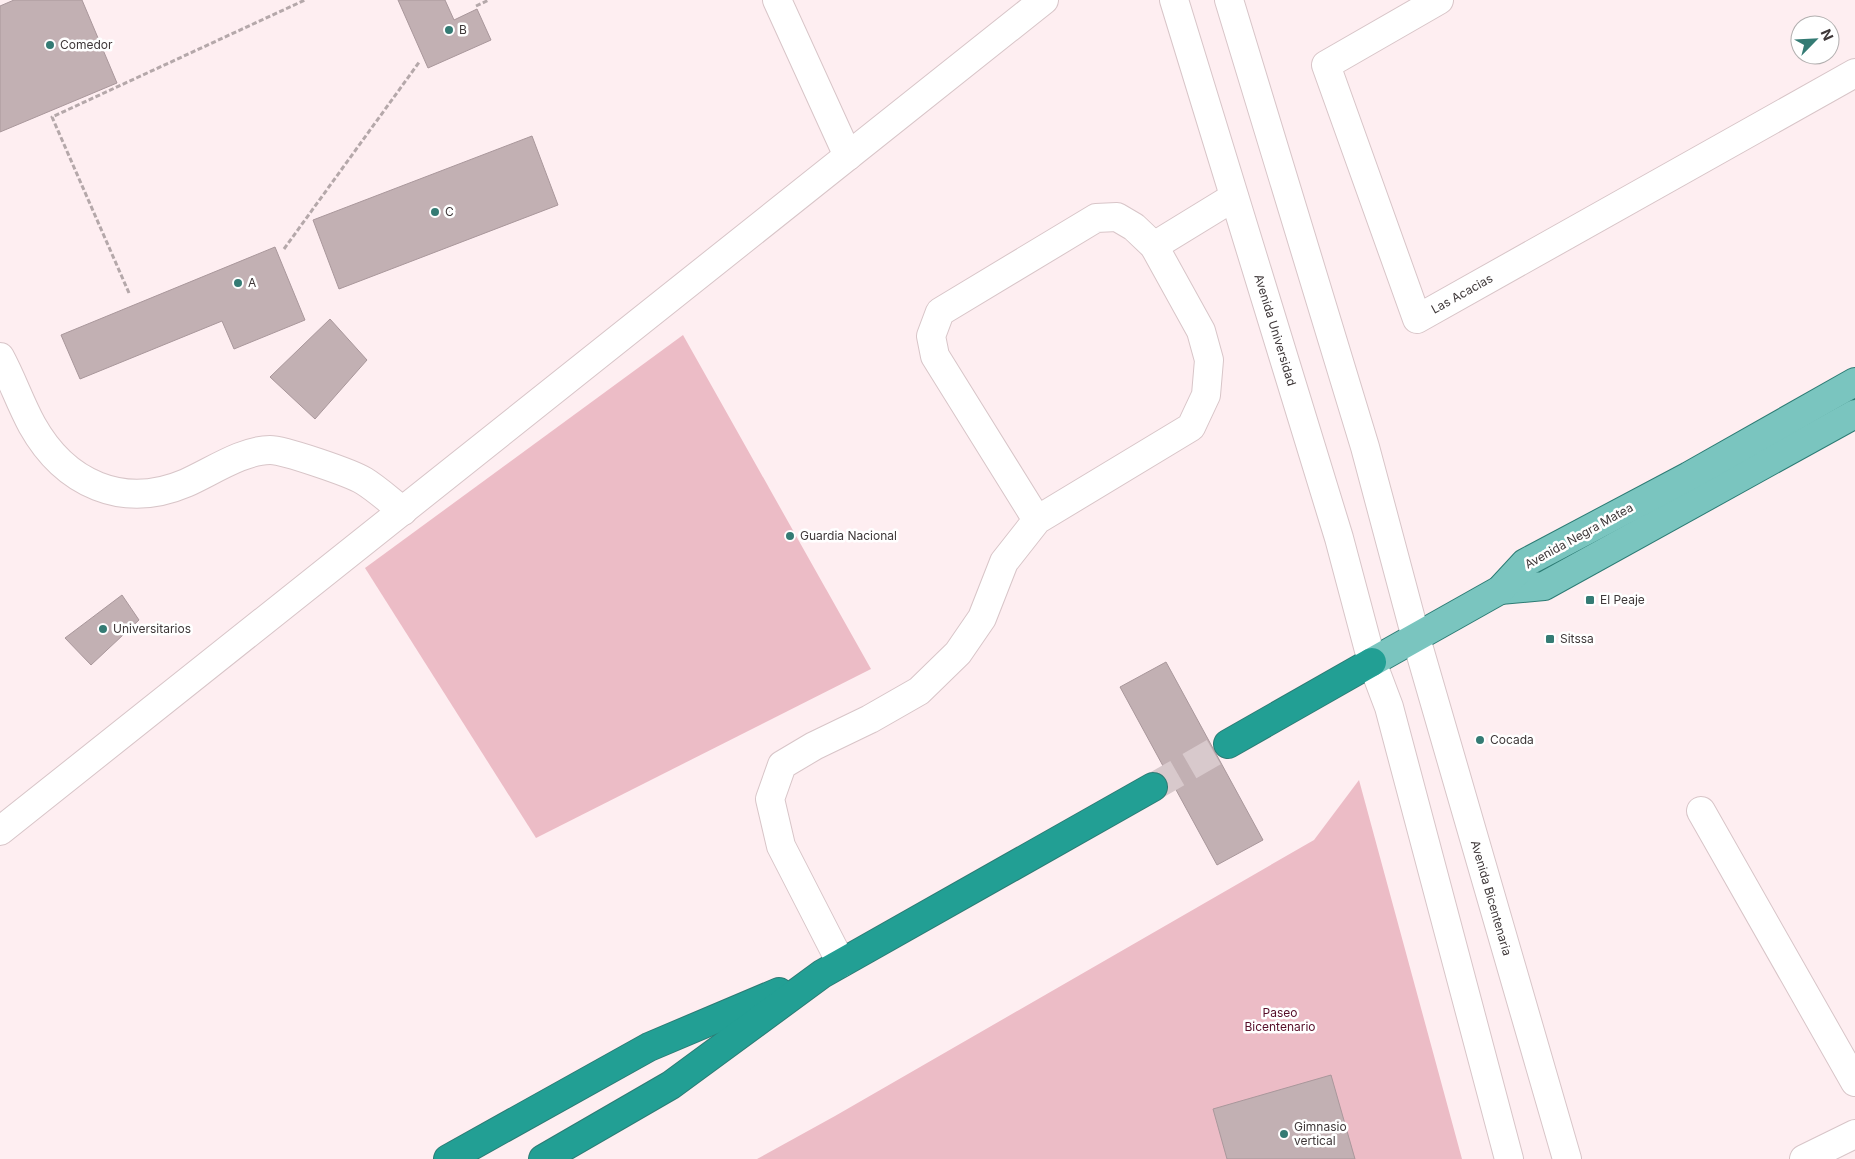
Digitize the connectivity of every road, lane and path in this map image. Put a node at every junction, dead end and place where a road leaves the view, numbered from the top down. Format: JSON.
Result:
{"nodes":[{"id":1,"x":305,"y":0,"type":"edge"},
{"id":2,"x":489,"y":0,"type":"edge"},
{"id":3,"x":777,"y":0,"type":"edge"},
{"id":4,"x":1044,"y":0,"type":"edge"},
{"id":5,"x":1174,"y":0,"type":"edge"},
{"id":6,"x":1229,"y":0,"type":"edge"},
{"id":7,"x":1439,"y":0,"type":"edge"},
{"id":8,"x":476,"y":6,"type":"dead end"},
{"id":9,"x":420,"y":61,"type":"dead end"},
{"id":10,"x":1855,"y":73,"type":"edge"},
{"id":11,"x":848,"y":156,"type":"junction"},
{"id":12,"x":1234,"y":197,"type":"junction"},
{"id":13,"x":1154,"y":246,"type":"junction"},
{"id":14,"x":284,"y":249,"type":"dead end"},
{"id":15,"x":129,"y":293,"type":"dead end"},
{"id":16,"x":0,"y":357,"type":"edge"},
{"id":17,"x":1855,"y":382,"type":"edge"},
{"id":18,"x":1855,"y":414,"type":"edge"},
{"id":19,"x":403,"y":511,"type":"junction"},
{"id":20,"x":1038,"y":520,"type":"junction"},
{"id":21,"x":1500,"y":590,"type":"junction"},
{"id":22,"x":1416,"y":638,"type":"junction"},
{"id":23,"x":1372,"y":662,"type":"junction"},
{"id":24,"x":1228,"y":744,"type":"tunnel mouth"},
{"id":25,"x":1153,"y":787,"type":"tunnel mouth"},
{"id":26,"x":1701,"y":812,"type":"dead end"},
{"id":27,"x":0,"y":831,"type":"edge"},
{"id":28,"x":832,"y":969,"type":"junction"},
{"id":29,"x":1855,"y":1082,"type":"edge"},
{"id":30,"x":602,"y":1125,"type":"junction"},
{"id":31,"x":1855,"y":1134,"type":"edge"},
{"id":32,"x":448,"y":1159,"type":"edge"},
{"id":33,"x":543,"y":1159,"type":"edge"},
{"id":34,"x":572,"y":1159,"type":"edge"},
{"id":35,"x":1509,"y":1159,"type":"edge"},
{"id":36,"x":1567,"y":1159,"type":"edge"},
{"id":37,"x":1804,"y":1159,"type":"edge"}],
"edges":[{"from":1,"to":15,"type":"path"},
{"from":2,"to":8,"type":"path"},
{"from":3,"to":11,"type":"street"},
{"from":4,"to":11,"type":"street"},
{"from":5,"to":12,"type":"street","name":"Avenida Universidad"},
{"from":6,"to":22,"type":"street"},
{"from":7,"to":10,"type":"street","name":"Las Acacias"},
{"from":9,"to":14,"type":"path"},
{"from":11,"to":19,"type":"street"},
{"from":12,"to":13,"type":"street"},
{"from":12,"to":23,"type":"street","name":"Avenida Universidad"},
{"from":13,"to":20,"type":"street"},
{"from":13,"to":20,"type":"street"},
{"from":16,"to":19,"type":"street"},
{"from":17,"to":21,"type":"main road","name":"Avenida Negra Matea"},
{"from":18,"to":21,"type":"main road","name":"Avenida Negra Matea"},
{"from":19,"to":27,"type":"street"},
{"from":20,"to":28,"type":"street"},
{"from":21,"to":22,"type":"main road"},
{"from":22,"to":23,"type":"main road"},
{"from":22,"to":36,"type":"street","name":"Avenida Bicentenaria"},
{"from":23,"to":24,"type":"highway"},
{"from":23,"to":35,"type":"street"},
{"from":25,"to":28,"type":"highway"},
{"from":26,"to":29,"type":"street"},
{"from":28,"to":30,"type":"highway"},
{"from":28,"to":32,"type":"highway"},
{"from":30,"to":33,"type":"highway"},
{"from":30,"to":34,"type":"highway"},
{"from":31,"to":37,"type":"street"}]}
